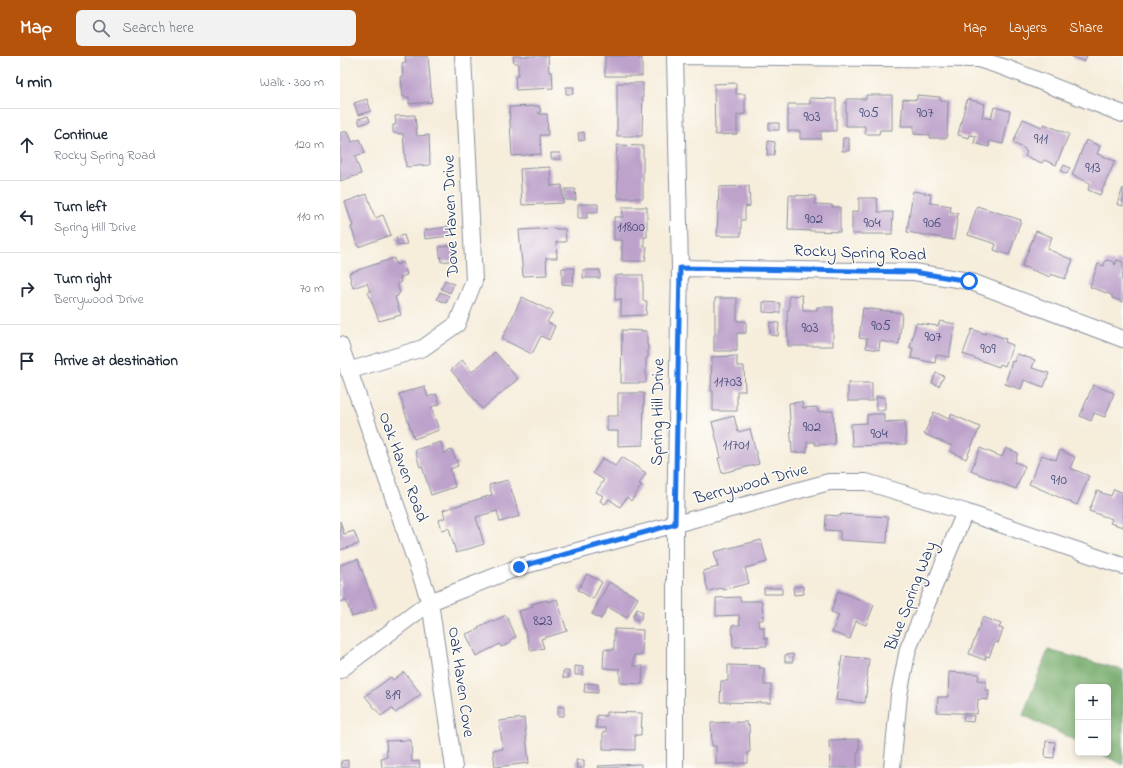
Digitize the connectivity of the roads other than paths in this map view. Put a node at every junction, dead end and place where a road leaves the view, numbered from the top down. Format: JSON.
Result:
{"nodes":[{"id":1,"x":463,"y":56,"type":"edge"},
{"id":2,"x":675,"y":56,"type":"edge"},
{"id":3,"x":1123,"y":114,"type":"edge"},
{"id":4,"x":680,"y":268,"type":"junction"},
{"id":5,"x":1123,"y":339,"type":"edge"},
{"id":6,"x":340,"y":345,"type":"edge"},
{"id":7,"x":348,"y":371,"type":"junction"},
{"id":8,"x":965,"y":512,"type":"junction"},
{"id":9,"x":675,"y":524,"type":"junction"},
{"id":10,"x":1123,"y":566,"type":"edge"},
{"id":11,"x":430,"y":602,"type":"junction"},
{"id":12,"x":340,"y":670,"type":"edge"},
{"id":13,"x":454,"y":768,"type":"edge"},
{"id":14,"x":675,"y":768,"type":"edge"},
{"id":15,"x":892,"y":768,"type":"edge"}],
"edges":[{"from":1,"to":7,"type":"street","name":"Dove Haven Drive"},
{"from":2,"to":3,"type":"street"},
{"from":2,"to":4,"type":"street","name":"Spring Hill Drive"},
{"from":4,"to":5,"type":"street","name":"Rocky Spring Road"},
{"from":4,"to":9,"type":"street","name":"Spring Hill Drive"},
{"from":6,"to":7,"type":"street","name":"Oak Haven Road"},
{"from":7,"to":11,"type":"street","name":"Oak Haven Road"},
{"from":8,"to":9,"type":"street","name":"Berrywood Drive"},
{"from":8,"to":10,"type":"street","name":"Berrywood Drive"},
{"from":8,"to":15,"type":"street","name":"Blue Spring Way"},
{"from":9,"to":11,"type":"street","name":"Berrywood Drive"},
{"from":9,"to":14,"type":"street","name":"Spring Hill Drive"},
{"from":11,"to":12,"type":"street","name":"Berrywood Drive"},
{"from":11,"to":13,"type":"street","name":"Oak Haven Cove"}]}
